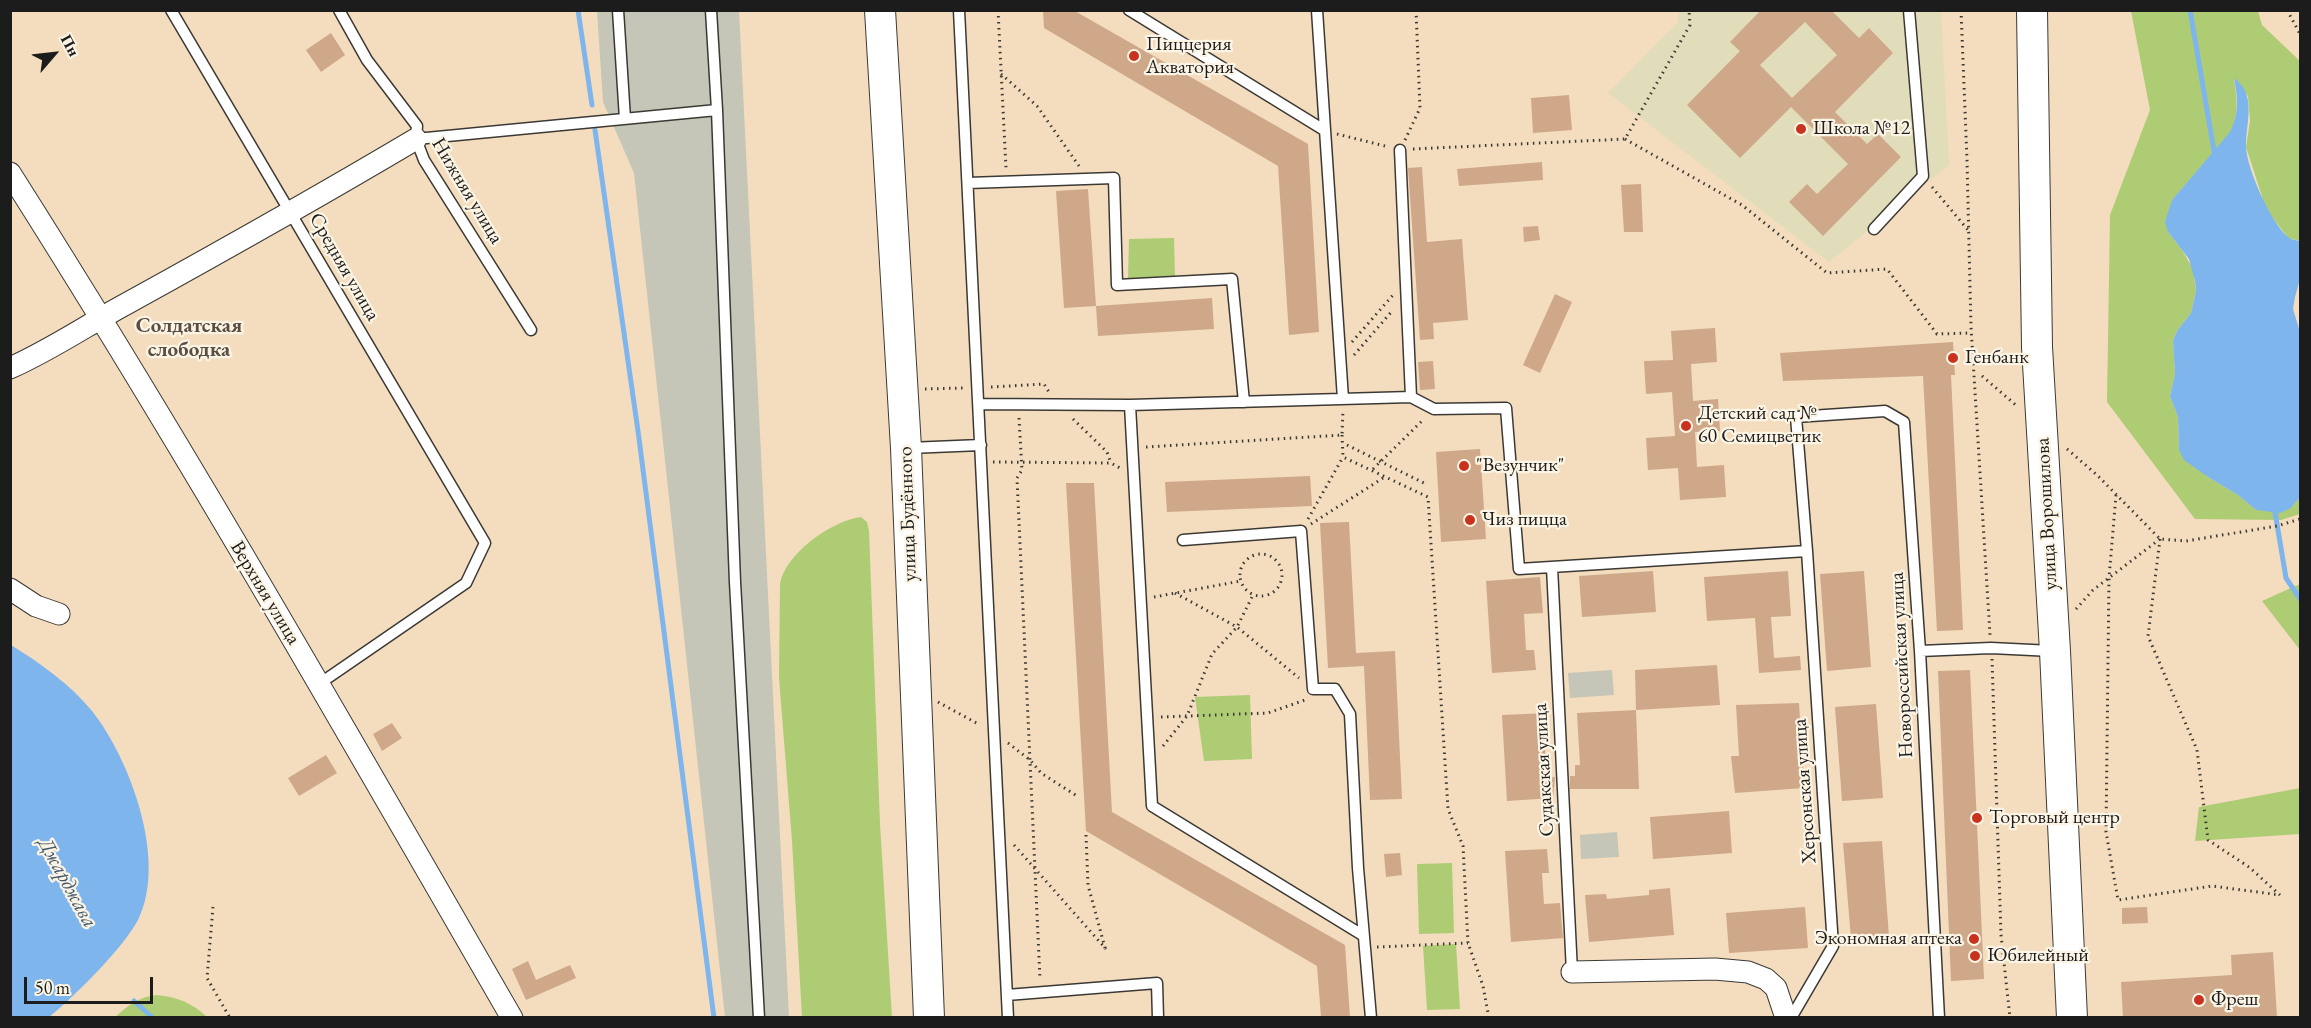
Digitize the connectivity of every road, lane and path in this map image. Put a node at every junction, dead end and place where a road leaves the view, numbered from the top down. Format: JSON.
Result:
{"nodes":[{"id":1,"x":171,"y":10,"type":"edge"},
{"id":2,"x":339,"y":10,"type":"edge"},
{"id":3,"x":618,"y":10,"type":"edge"},
{"id":4,"x":711,"y":10,"type":"edge"},
{"id":5,"x":879,"y":10,"type":"edge"},
{"id":6,"x":959,"y":10,"type":"edge"},
{"id":7,"x":998,"y":10,"type":"edge"},
{"id":8,"x":1129,"y":10,"type":"edge"},
{"id":9,"x":1317,"y":10,"type":"edge"},
{"id":10,"x":1416,"y":10,"type":"edge"},
{"id":11,"x":1689,"y":10,"type":"edge"},
{"id":12,"x":1909,"y":10,"type":"edge"},
{"id":13,"x":1961,"y":10,"type":"edge"},
{"id":14,"x":2032,"y":10,"type":"edge"},
{"id":15,"x":2287,"y":10,"type":"edge"},
{"id":16,"x":2301,"y":34,"type":"edge"},
{"id":17,"x":1001,"y":74,"type":"junction"},
{"id":18,"x":717,"y":110,"type":"junction"},
{"id":19,"x":625,"y":119,"type":"junction"},
{"id":20,"x":1324,"y":130,"type":"junction"},
{"id":21,"x":416,"y":139,"type":"junction"},
{"id":22,"x":1625,"y":139,"type":"junction"},
{"id":23,"x":1400,"y":150,"type":"junction"},
{"id":24,"x":10,"y":173,"type":"edge"},
{"id":25,"x":1923,"y":176,"type":"junction"},
{"id":26,"x":1088,"y":178,"type":"junction"},
{"id":27,"x":1006,"y":182,"type":"junction"},
{"id":28,"x":968,"y":183,"type":"junction"},
{"id":29,"x":292,"y":213,"type":"junction"},
{"id":30,"x":1874,"y":229,"type":"dead end"},
{"id":31,"x":1969,"y":230,"type":"junction"},
{"id":32,"x":1406,"y":280,"type":"junction"},
{"id":33,"x":1406,"y":295,"type":"junction"},
{"id":34,"x":102,"y":317,"type":"junction"},
{"id":35,"x":531,"y":330,"type":"dead end"},
{"id":36,"x":1971,"y":333,"type":"junction"},
{"id":37,"x":1340,"y":357,"type":"junction"},
{"id":38,"x":10,"y":368,"type":"edge"},
{"id":39,"x":1341,"y":370,"type":"junction"},
{"id":40,"x":1982,"y":376,"type":"dead end"},
{"id":41,"x":1411,"y":397,"type":"junction"},
{"id":42,"x":1343,"y":399,"type":"junction"},
{"id":43,"x":1244,"y":402,"type":"junction"},
{"id":44,"x":980,"y":404,"type":"junction"},
{"id":45,"x":1018,"y":404,"type":"junction"},
{"id":46,"x":1130,"y":405,"type":"junction"},
{"id":47,"x":1434,"y":409,"type":"junction"},
{"id":48,"x":1796,"y":417,"type":"joint"},
{"id":49,"x":2042,"y":428,"type":"junction"},
{"id":50,"x":1342,"y":435,"type":"junction"},
{"id":51,"x":981,"y":445,"type":"junction"},
{"id":52,"x":1347,"y":445,"type":"dead end"},
{"id":53,"x":906,"y":448,"type":"junction"},
{"id":54,"x":1132,"y":448,"type":"junction"},
{"id":55,"x":1343,"y":457,"type":"junction"},
{"id":56,"x":1381,"y":461,"type":"junction"},
{"id":57,"x":982,"y":462,"type":"junction"},
{"id":58,"x":1021,"y":462,"type":"junction"},
{"id":59,"x":1373,"y":469,"type":"dead end"},
{"id":60,"x":1133,"y":476,"type":"junction"},
{"id":61,"x":1383,"y":478,"type":"junction"},
{"id":62,"x":1426,"y":484,"type":"dead end"},
{"id":63,"x":2116,"y":495,"type":"junction"},
{"id":64,"x":2301,"y":519,"type":"edge"},
{"id":65,"x":1301,"y":531,"type":"junction"},
{"id":66,"x":2160,"y":539,"type":"junction"},
{"id":67,"x":1183,"y":540,"type":"dead end"},
{"id":68,"x":1807,"y":551,"type":"junction"},
{"id":69,"x":1552,"y":567,"type":"junction"},
{"id":70,"x":2109,"y":578,"type":"junction"},
{"id":71,"x":1240,"y":581,"type":"junction"},
{"id":72,"x":10,"y":589,"type":"edge"},
{"id":73,"x":1174,"y":593,"type":"junction"},
{"id":74,"x":1253,"y":595,"type":"junction"},
{"id":75,"x":1140,"y":599,"type":"junction"},
{"id":76,"x":59,"y":614,"type":"dead end"},
{"id":77,"x":2071,"y":615,"type":"dead end"},
{"id":78,"x":1237,"y":627,"type":"junction"},
{"id":79,"x":1991,"y":648,"type":"junction"},
{"id":80,"x":1920,"y":651,"type":"junction"},
{"id":81,"x":2055,"y":651,"type":"junction"},
{"id":82,"x":319,"y":684,"type":"junction"},
{"id":83,"x":1335,"y":688,"type":"junction"},
{"id":84,"x":1313,"y":689,"type":"junction"},
{"id":85,"x":1187,"y":716,"type":"junction"},
{"id":86,"x":1147,"y":718,"type":"junction"},
{"id":87,"x":1150,"y":762,"type":"junction"},
{"id":88,"x":999,"y":828,"type":"junction"},
{"id":89,"x":1086,"y":835,"type":"dead end"},
{"id":90,"x":1035,"y":869,"type":"junction"},
{"id":91,"x":213,"y":907,"type":"dead end"},
{"id":92,"x":1364,"y":936,"type":"junction"},
{"id":93,"x":1468,"y":943,"type":"junction"},
{"id":94,"x":1365,"y":948,"type":"junction"},
{"id":95,"x":1572,"y":972,"type":"joint"},
{"id":96,"x":1040,"y":992,"type":"junction"},
{"id":97,"x":1007,"y":995,"type":"junction"},
{"id":98,"x":230,"y":1017,"type":"edge"},
{"id":99,"x":512,"y":1017,"type":"edge"},
{"id":100,"x":759,"y":1017,"type":"edge"},
{"id":101,"x":930,"y":1017,"type":"edge"},
{"id":102,"x":1008,"y":1017,"type":"edge"},
{"id":103,"x":1158,"y":1017,"type":"edge"},
{"id":104,"x":1371,"y":1017,"type":"edge"},
{"id":105,"x":1489,"y":1017,"type":"edge"},
{"id":106,"x":1786,"y":1017,"type":"edge"},
{"id":107,"x":1791,"y":1017,"type":"edge"},
{"id":108,"x":1939,"y":1017,"type":"edge"},
{"id":109,"x":2010,"y":1017,"type":"edge"},
{"id":110,"x":2072,"y":1017,"type":"edge"}],
"edges":[{"from":1,"to":29,"type":"lane","name":"Средняя улица"},
{"from":2,"to":21,"type":"lane","name":"Нижняя улица"},
{"from":3,"to":19,"type":"lane"},
{"from":4,"to":18,"type":"lane"},
{"from":5,"to":53,"type":"main road","name":"улица Будённого"},
{"from":6,"to":28,"type":"lane"},
{"from":7,"to":17,"type":"path"},
{"from":8,"to":20,"type":"lane"},
{"from":9,"to":20,"type":"lane"},
{"from":10,"to":23,"type":"path"},
{"from":11,"to":22,"type":"path"},
{"from":12,"to":25,"type":"lane"},
{"from":13,"to":31,"type":"path"},
{"from":14,"to":49,"type":"main road","name":"улица Ворошилова"},
{"from":15,"to":16,"type":"path"},
{"from":17,"to":26,"type":"path"},
{"from":17,"to":27,"type":"path"},
{"from":18,"to":19,"type":"lane"},
{"from":18,"to":100,"type":"lane"},
{"from":19,"to":21,"type":"lane"},
{"from":20,"to":23,"type":"path"},
{"from":20,"to":37,"type":"lane"},
{"from":21,"to":29,"type":"street"},
{"from":21,"to":35,"type":"lane","name":"Нижняя улица"},
{"from":22,"to":23,"type":"path"},
{"from":22,"to":36,"type":"path"},
{"from":23,"to":32,"type":"lane"},
{"from":24,"to":34,"type":"street","name":"Верхняя улица"},
{"from":25,"to":30,"type":"lane"},
{"from":25,"to":31,"type":"path"},
{"from":26,"to":27,"type":"lane"},
{"from":26,"to":43,"type":"lane"},
{"from":27,"to":28,"type":"lane"},
{"from":28,"to":44,"type":"lane"},
{"from":29,"to":34,"type":"street"},
{"from":29,"to":82,"type":"lane","name":"Средняя улица"},
{"from":31,"to":36,"type":"path"},
{"from":32,"to":33,"type":"lane"},
{"from":32,"to":37,"type":"path"},
{"from":33,"to":39,"type":"path"},
{"from":33,"to":41,"type":"lane"},
{"from":34,"to":38,"type":"street"},
{"from":34,"to":82,"type":"street","name":"Верхняя улица"},
{"from":36,"to":79,"type":"path"},
{"from":37,"to":39,"type":"lane"},
{"from":39,"to":42,"type":"lane"},
{"from":40,"to":49,"type":"path"},
{"from":41,"to":42,"type":"lane"},
{"from":41,"to":47,"type":"lane"},
{"from":42,"to":43,"type":"lane"},
{"from":42,"to":50,"type":"path"},
{"from":43,"to":46,"type":"lane"},
{"from":44,"to":45,"type":"lane"},
{"from":44,"to":51,"type":"lane"},
{"from":45,"to":46,"type":"lane"},
{"from":45,"to":58,"type":"path"},
{"from":46,"to":54,"type":"lane"},
{"from":47,"to":56,"type":"path"},
{"from":47,"to":69,"type":"lane"},
{"from":48,"to":68,"type":"lane","name":"Херсонская улица"},
{"from":48,"to":80,"type":"lane","name":"Новороссийская улица"},
{"from":49,"to":63,"type":"path"},
{"from":49,"to":81,"type":"main road","name":"улица Ворошилова"},
{"from":50,"to":54,"type":"path"},
{"from":50,"to":55,"type":"path"},
{"from":51,"to":53,"type":"lane"},
{"from":51,"to":57,"type":"lane"},
{"from":52,"to":56,"type":"path"},
{"from":53,"to":101,"type":"main road","name":"улица Будённого"},
{"from":54,"to":60,"type":"lane"},
{"from":55,"to":61,"type":"path"},
{"from":55,"to":65,"type":"path"},
{"from":56,"to":59,"type":"path"},
{"from":56,"to":62,"type":"path"},
{"from":57,"to":58,"type":"path"},
{"from":57,"to":88,"type":"lane"},
{"from":58,"to":60,"type":"path"},
{"from":58,"to":90,"type":"path"},
{"from":60,"to":75,"type":"lane"},
{"from":61,"to":65,"type":"path"},
{"from":61,"to":93,"type":"path"},
{"from":63,"to":66,"type":"path"},
{"from":63,"to":70,"type":"path"},
{"from":64,"to":66,"type":"path"},
{"from":65,"to":67,"type":"lane"},
{"from":65,"to":84,"type":"lane"},
{"from":66,"to":70,"type":"path"},
{"from":66,"to":70,"type":"path"},
{"from":68,"to":69,"type":"lane"},
{"from":68,"to":107,"type":"lane","name":"Херсонская улица"},
{"from":69,"to":95,"type":"lane","name":"Судакская улица"},
{"from":70,"to":77,"type":"path"},
{"from":71,"to":73,"type":"path"},
{"from":71,"to":74,"type":"path"},
{"from":71,"to":74,"type":"path"},
{"from":72,"to":76,"type":"street"},
{"from":73,"to":75,"type":"path"},
{"from":73,"to":78,"type":"path"},
{"from":74,"to":78,"type":"path"},
{"from":75,"to":86,"type":"lane"},
{"from":78,"to":84,"type":"path"},
{"from":78,"to":85,"type":"path"},
{"from":79,"to":80,"type":"lane"},
{"from":79,"to":81,"type":"lane"},
{"from":79,"to":109,"type":"path"},
{"from":80,"to":108,"type":"lane","name":"Новороссийская улица"},
{"from":81,"to":110,"type":"main road","name":"улица Ворошилова"},
{"from":82,"to":99,"type":"street","name":"Верхняя улица"},
{"from":83,"to":84,"type":"lane"},
{"from":83,"to":85,"type":"path"},
{"from":83,"to":92,"type":"lane"},
{"from":85,"to":86,"type":"path"},
{"from":85,"to":87,"type":"path"},
{"from":86,"to":87,"type":"lane"},
{"from":87,"to":92,"type":"lane"},
{"from":88,"to":90,"type":"path"},
{"from":88,"to":97,"type":"lane"},
{"from":89,"to":90,"type":"path"},
{"from":90,"to":96,"type":"path"},
{"from":91,"to":98,"type":"path"},
{"from":92,"to":94,"type":"lane"},
{"from":93,"to":94,"type":"path"},
{"from":93,"to":105,"type":"path"},
{"from":94,"to":104,"type":"lane"},
{"from":95,"to":106,"type":"street"},
{"from":96,"to":97,"type":"lane"},
{"from":96,"to":103,"type":"lane"},
{"from":97,"to":102,"type":"lane"}]}
